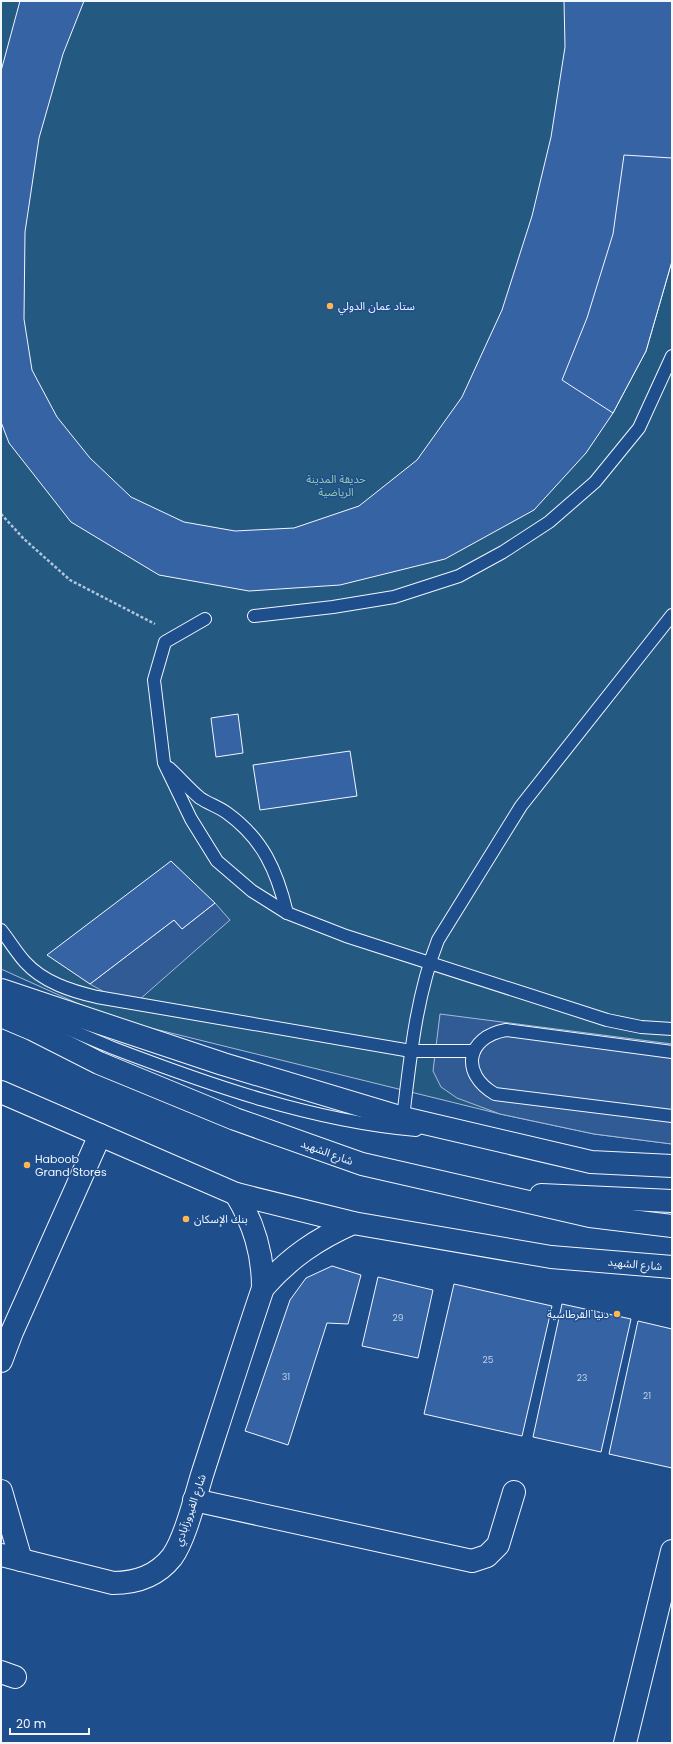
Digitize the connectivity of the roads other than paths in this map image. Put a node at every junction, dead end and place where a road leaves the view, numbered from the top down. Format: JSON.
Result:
{"nodes":[{"id":1,"x":672,"y":356,"type":"edge"},
{"id":2,"x":672,"y":615,"type":"edge"},
{"id":3,"x":254,"y":616,"type":"dead end"},
{"id":4,"x":206,"y":619,"type":"dead end"},
{"id":5,"x":164,"y":763,"type":"junction"},
{"id":6,"x":287,"y":913,"type":"junction"},
{"id":7,"x":1,"y":930,"type":"edge"},
{"id":8,"x":429,"y":962,"type":"junction"},
{"id":9,"x":1,"y":990,"type":"edge"},
{"id":10,"x":1,"y":1002,"type":"edge"},
{"id":11,"x":1,"y":1016,"type":"edge"},
{"id":12,"x":672,"y":1029,"type":"edge"},
{"id":13,"x":411,"y":1051,"type":"junction"},
{"id":14,"x":474,"y":1051,"type":"junction"},
{"id":15,"x":672,"y":1052,"type":"edge"},
{"id":16,"x":1,"y":1083,"type":"edge"},
{"id":17,"x":8,"y":1096,"type":"edge"},
{"id":18,"x":672,"y":1116,"type":"edge"},
{"id":19,"x":403,"y":1118,"type":"junction"},
{"id":20,"x":467,"y":1132,"type":"junction"},
{"id":21,"x":100,"y":1135,"type":"junction"},
{"id":22,"x":672,"y":1166,"type":"edge"},
{"id":23,"x":482,"y":1192,"type":"junction"},
{"id":24,"x":236,"y":1194,"type":"junction"},
{"id":25,"x":672,"y":1201,"type":"edge"},
{"id":26,"x":353,"y":1223,"type":"junction"},
{"id":27,"x":672,"y":1226,"type":"edge"},
{"id":28,"x":672,"y":1268,"type":"edge"},
{"id":29,"x":263,"y":1288,"type":"junction"},
{"id":30,"x":1,"y":1361,"type":"edge"},
{"id":31,"x":1,"y":1491,"type":"edge"},
{"id":32,"x":514,"y":1492,"type":"dead end"},
{"id":33,"x":194,"y":1500,"type":"junction"},
{"id":34,"x":672,"y":1551,"type":"edge"},
{"id":35,"x":11,"y":1558,"type":"edge"},
{"id":36,"x":625,"y":1743,"type":"edge"}],
"edges":[{"from":1,"to":3,"type":"lane"},
{"from":2,"to":8,"type":"lane"},
{"from":4,"to":5,"type":"lane"},
{"from":5,"to":6,"type":"lane"},
{"from":5,"to":6,"type":"lane"},
{"from":6,"to":8,"type":"lane"},
{"from":7,"to":13,"type":"lane"},
{"from":8,"to":12,"type":"lane"},
{"from":8,"to":13,"type":"lane"},
{"from":9,"to":19,"type":"main road"},
{"from":10,"to":20,"type":"lane"},
{"from":11,"to":23,"type":"main road","name":"شارع الشهيد"},
{"from":13,"to":14,"type":"lane"},
{"from":13,"to":19,"type":"lane"},
{"from":14,"to":15,"type":"lane"},
{"from":14,"to":18,"type":"lane"},
{"from":16,"to":17,"type":"lane"},
{"from":17,"to":21,"type":"main road","name":"شارع الشهيد"},
{"from":19,"to":20,"type":"main road"},
{"from":20,"to":22,"type":"main road"},
{"from":21,"to":24,"type":"main road","name":"شارع الشهيد"},
{"from":21,"to":30,"type":"main road"},
{"from":23,"to":25,"type":"main road"},
{"from":23,"to":27,"type":"main road","name":"شارع الشهيد"},
{"from":24,"to":26,"type":"main road","name":"شارع الشهيد"},
{"from":24,"to":29,"type":"main road","name":"شارع الفيروزآبادي"},
{"from":26,"to":28,"type":"main road","name":"شارع الشهيد"},
{"from":26,"to":29,"type":"main road","name":"شارع الفيروزآبادي"},
{"from":29,"to":33,"type":"main road","name":"شارع الفيروزآبادي"},
{"from":31,"to":35,"type":"main road"},
{"from":32,"to":33,"type":"main road"},
{"from":33,"to":35,"type":"main road","name":"شارع الفيروزآبادي"},
{"from":34,"to":36,"type":"main road"}]}
